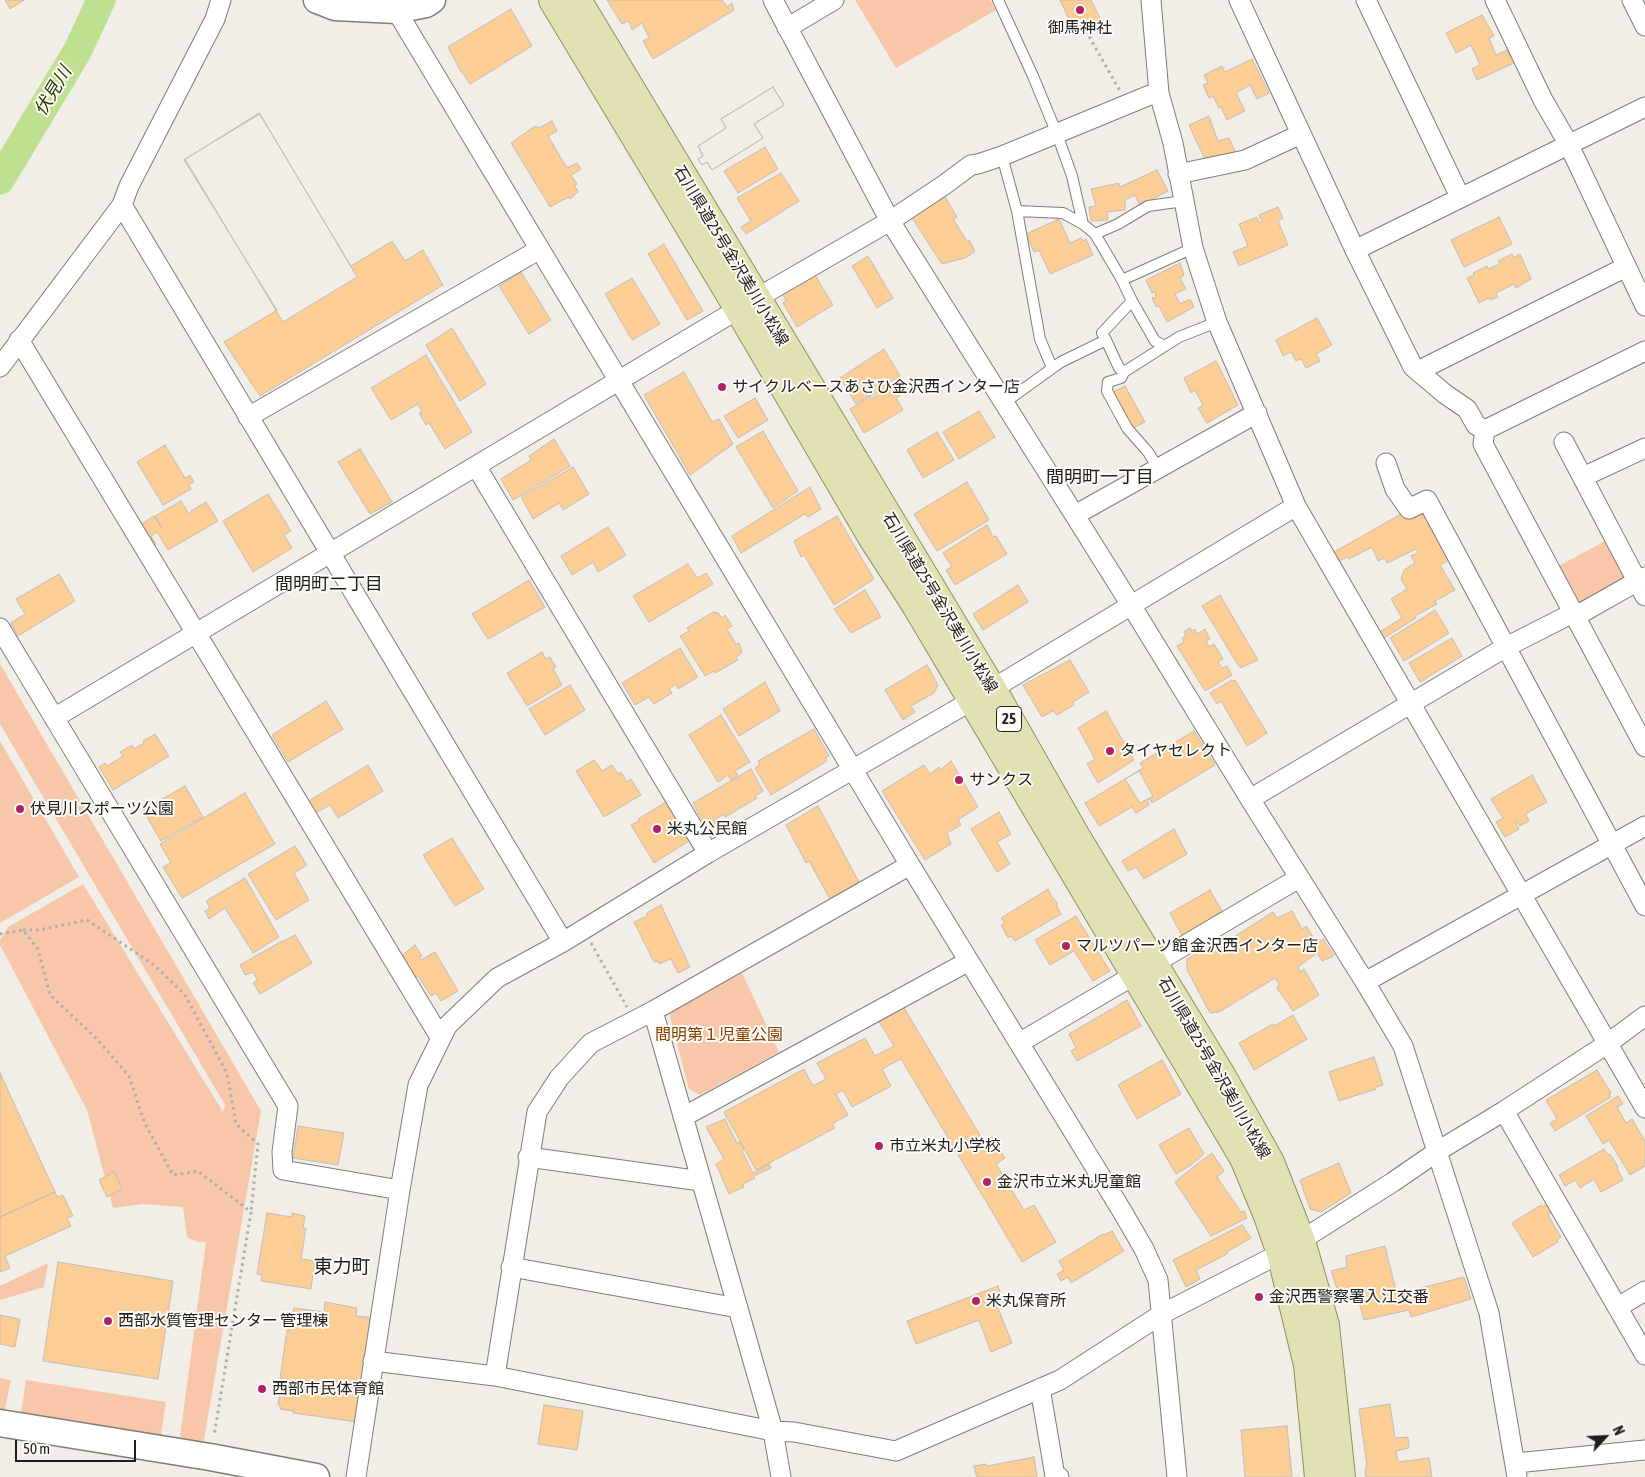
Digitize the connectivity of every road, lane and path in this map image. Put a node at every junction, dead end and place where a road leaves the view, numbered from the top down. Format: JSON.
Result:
{"nodes":[{"id":1,"x":221,"y":0,"type":"edge"},
{"id":2,"x":317,"y":0,"type":"edge"},
{"id":3,"x":432,"y":0,"type":"edge"},
{"id":4,"x":553,"y":0,"type":"edge"},
{"id":5,"x":577,"y":0,"type":"edge"},
{"id":6,"x":773,"y":0,"type":"edge"},
{"id":7,"x":834,"y":0,"type":"edge"},
{"id":8,"x":998,"y":0,"type":"edge"},
{"id":9,"x":1151,"y":0,"type":"edge"},
{"id":10,"x":1239,"y":0,"type":"edge"},
{"id":11,"x":1366,"y":0,"type":"edge"},
{"id":12,"x":1495,"y":0,"type":"edge"},
{"id":13,"x":1632,"y":0,"type":"edge"},
{"id":14,"x":396,"y":10,"type":"junction"},
{"id":15,"x":1645,"y":26,"type":"edge"},
{"id":16,"x":788,"y":28,"type":"junction"},
{"id":17,"x":1086,"y":31,"type":"dead end"},
{"id":18,"x":1159,"y":93,"type":"junction"},
{"id":19,"x":1127,"y":104,"type":"junction"},
{"id":20,"x":1645,"y":107,"type":"edge"},
{"id":21,"x":1056,"y":134,"type":"junction"},
{"id":22,"x":1301,"y":134,"type":"junction"},
{"id":23,"x":1568,"y":143,"type":"junction"},
{"id":24,"x":1002,"y":156,"type":"junction"},
{"id":25,"x":1178,"y":174,"type":"junction"},
{"id":26,"x":1460,"y":197,"type":"junction"},
{"id":27,"x":1184,"y":201,"type":"junction"},
{"id":28,"x":122,"y":205,"type":"junction"},
{"id":29,"x":1017,"y":210,"type":"junction"},
{"id":30,"x":890,"y":221,"type":"junction"},
{"id":31,"x":1083,"y":224,"type":"junction"},
{"id":32,"x":1095,"y":234,"type":"junction"},
{"id":33,"x":1193,"y":248,"type":"junction"},
{"id":34,"x":540,"y":249,"type":"junction"},
{"id":35,"x":1355,"y":250,"type":"junction"},
{"id":36,"x":1626,"y":267,"type":"junction"},
{"id":37,"x":1122,"y":280,"type":"junction"},
{"id":38,"x":1132,"y":301,"type":"junction"},
{"id":39,"x":747,"y":304,"type":"junction"},
{"id":40,"x":1645,"y":306,"type":"edge"},
{"id":41,"x":1217,"y":322,"type":"junction"},
{"id":42,"x":19,"y":340,"type":"junction"},
{"id":43,"x":1106,"y":340,"type":"junction"},
{"id":44,"x":1165,"y":346,"type":"junction"},
{"id":45,"x":1645,"y":351,"type":"edge"},
{"id":46,"x":1055,"y":366,"type":"junction"},
{"id":47,"x":0,"y":367,"type":"edge"},
{"id":48,"x":1418,"y":371,"type":"junction"},
{"id":49,"x":1124,"y":372,"type":"junction"},
{"id":50,"x":619,"y":380,"type":"junction"},
{"id":51,"x":1004,"y":402,"type":"junction"},
{"id":52,"x":1257,"y":413,"type":"junction"},
{"id":53,"x":248,"y":417,"type":"junction"},
{"id":54,"x":1485,"y":430,"type":"junction"},
{"id":55,"x":1564,"y":442,"type":"dead end"},
{"id":56,"x":1645,"y":448,"type":"edge"},
{"id":57,"x":1386,"y":463,"type":"dead end"},
{"id":58,"x":476,"y":466,"type":"junction"},
{"id":59,"x":1158,"y":468,"type":"junction"},
{"id":60,"x":1583,"y":477,"type":"junction"},
{"id":61,"x":1296,"y":506,"type":"junction"},
{"id":62,"x":1075,"y":516,"type":"junction"},
{"id":63,"x":330,"y":553,"type":"junction"},
{"id":64,"x":1642,"y":585,"type":"edge"},
{"id":65,"x":1131,"y":605,"type":"junction"},
{"id":66,"x":1576,"y":616,"type":"junction"},
{"id":67,"x":0,"y":628,"type":"edge"},
{"id":68,"x":196,"y":634,"type":"junction"},
{"id":69,"x":1506,"y":648,"type":"junction"},
{"id":70,"x":982,"y":695,"type":"junction"},
{"id":71,"x":1410,"y":704,"type":"junction"},
{"id":72,"x":54,"y":718,"type":"junction"},
{"id":73,"x":1645,"y":747,"type":"edge"},
{"id":74,"x":853,"y":769,"type":"junction"},
{"id":75,"x":1250,"y":799,"type":"junction"},
{"id":76,"x":1645,"y":826,"type":"edge"},
{"id":77,"x":1612,"y":844,"type":"junction"},
{"id":78,"x":708,"y":853,"type":"junction"},
{"id":79,"x":910,"y":865,"type":"junction"},
{"id":80,"x":1299,"y":878,"type":"junction"},
{"id":81,"x":1521,"y":895,"type":"junction"},
{"id":82,"x":1645,"y":906,"type":"edge"},
{"id":83,"x":583,"y":929,"type":"junction"},
{"id":84,"x":23,"y":930,"type":"junction"},
{"id":85,"x":0,"y":934,"type":"edge"},
{"id":86,"x":563,"y":942,"type":"junction"},
{"id":87,"x":969,"y":961,"type":"junction"},
{"id":88,"x":1144,"y":970,"type":"junction"},
{"id":89,"x":1365,"y":982,"type":"junction"},
{"id":90,"x":653,"y":1011,"type":"junction"},
{"id":91,"x":1645,"y":1016,"type":"edge"},
{"id":92,"x":635,"y":1020,"type":"junction"},
{"id":93,"x":440,"y":1037,"type":"junction"},
{"id":94,"x":1019,"y":1043,"type":"junction"},
{"id":95,"x":1607,"y":1044,"type":"junction"},
{"id":96,"x":1645,"y":1108,"type":"edge"},
{"id":97,"x":1504,"y":1111,"type":"junction"},
{"id":98,"x":683,"y":1117,"type":"junction"},
{"id":99,"x":1438,"y":1151,"type":"junction"},
{"id":100,"x":528,"y":1157,"type":"junction"},
{"id":101,"x":702,"y":1181,"type":"junction"},
{"id":102,"x":400,"y":1190,"type":"junction"},
{"id":103,"x":251,"y":1212,"type":"junction"},
{"id":104,"x":1291,"y":1247,"type":"junction"},
{"id":105,"x":511,"y":1267,"type":"junction"},
{"id":106,"x":1645,"y":1291,"type":"edge"},
{"id":107,"x":1618,"y":1307,"type":"junction"},
{"id":108,"x":738,"y":1308,"type":"junction"},
{"id":109,"x":1162,"y":1314,"type":"junction"},
{"id":110,"x":1645,"y":1355,"type":"edge"},
{"id":111,"x":373,"y":1361,"type":"junction"},
{"id":112,"x":495,"y":1376,"type":"junction"},
{"id":113,"x":1040,"y":1388,"type":"junction"},
{"id":114,"x":0,"y":1423,"type":"edge"},
{"id":115,"x":773,"y":1431,"type":"junction"},
{"id":116,"x":1645,"y":1450,"type":"edge"},
{"id":117,"x":210,"y":1457,"type":"junction"},
{"id":118,"x":1516,"y":1470,"type":"edge"},
{"id":119,"x":316,"y":1477,"type":"edge"},
{"id":120,"x":356,"y":1477,"type":"edge"},
{"id":121,"x":781,"y":1477,"type":"edge"},
{"id":122,"x":1059,"y":1477,"type":"edge"},
{"id":123,"x":1177,"y":1477,"type":"edge"},
{"id":124,"x":1319,"y":1477,"type":"edge"},
{"id":125,"x":1341,"y":1477,"type":"edge"}],
"edges":[{"from":1,"to":28,"type":"street"},
{"from":2,"to":14,"type":"street"},
{"from":3,"to":14,"type":"street"},
{"from":4,"to":39,"type":"main road","name":"石川県道25号金沢美川小松線","number":"25"},
{"from":5,"to":39,"type":"main road","name":"石川県道25号金沢美川小松線","number":"25"},
{"from":6,"to":16,"type":"street"},
{"from":7,"to":16,"type":"street"},
{"from":8,"to":21,"type":"lane"},
{"from":9,"to":18,"type":"street"},
{"from":10,"to":22,"type":"street"},
{"from":11,"to":26,"type":"street"},
{"from":12,"to":23,"type":"street"},
{"from":13,"to":15,"type":"street"},
{"from":14,"to":34,"type":"street"},
{"from":16,"to":30,"type":"street"},
{"from":17,"to":19,"type":"path"},
{"from":18,"to":19,"type":"street"},
{"from":18,"to":25,"type":"street"},
{"from":19,"to":21,"type":"street"},
{"from":20,"to":23,"type":"street"},
{"from":21,"to":24,"type":"street"},
{"from":21,"to":31,"type":"lane"},
{"from":22,"to":25,"type":"street"},
{"from":22,"to":35,"type":"street"},
{"from":23,"to":26,"type":"street"},
{"from":23,"to":36,"type":"street"},
{"from":24,"to":29,"type":"lane"},
{"from":24,"to":30,"type":"street"},
{"from":25,"to":27,"type":"street"},
{"from":26,"to":35,"type":"street"},
{"from":27,"to":32,"type":"lane"},
{"from":27,"to":33,"type":"street"},
{"from":28,"to":42,"type":"street"},
{"from":28,"to":53,"type":"street"},
{"from":29,"to":31,"type":"lane"},
{"from":29,"to":46,"type":"lane"},
{"from":30,"to":39,"type":"street"},
{"from":30,"to":51,"type":"street"},
{"from":31,"to":32,"type":"lane"},
{"from":32,"to":37,"type":"lane"},
{"from":33,"to":37,"type":"lane"},
{"from":33,"to":41,"type":"street"},
{"from":34,"to":50,"type":"street"},
{"from":34,"to":53,"type":"street"},
{"from":35,"to":48,"type":"street"},
{"from":36,"to":40,"type":"street"},
{"from":36,"to":48,"type":"street"},
{"from":37,"to":38,"type":"lane"},
{"from":38,"to":43,"type":"lane"},
{"from":38,"to":44,"type":"lane"},
{"from":39,"to":50,"type":"street"},
{"from":39,"to":70,"type":"main road","name":"石川県道25号金沢美川小松線","number":"25"},
{"from":41,"to":44,"type":"lane"},
{"from":41,"to":52,"type":"street"},
{"from":42,"to":47,"type":"street"},
{"from":42,"to":68,"type":"street"},
{"from":43,"to":46,"type":"lane"},
{"from":43,"to":49,"type":"lane"},
{"from":44,"to":49,"type":"lane"},
{"from":45,"to":54,"type":"street"},
{"from":46,"to":51,"type":"lane"},
{"from":48,"to":54,"type":"street"},
{"from":49,"to":59,"type":"lane"},
{"from":50,"to":58,"type":"street"},
{"from":50,"to":74,"type":"street"},
{"from":51,"to":62,"type":"street"},
{"from":52,"to":59,"type":"street"},
{"from":52,"to":61,"type":"street"},
{"from":53,"to":63,"type":"street"},
{"from":54,"to":66,"type":"street"},
{"from":55,"to":60,"type":"street"},
{"from":56,"to":60,"type":"street"},
{"from":57,"to":69,"type":"street"},
{"from":58,"to":63,"type":"street"},
{"from":58,"to":78,"type":"street"},
{"from":59,"to":62,"type":"street"},
{"from":60,"to":64,"type":"street"},
{"from":61,"to":65,"type":"street"},
{"from":61,"to":71,"type":"street"},
{"from":62,"to":65,"type":"street"},
{"from":63,"to":68,"type":"street"},
{"from":63,"to":86,"type":"street"},
{"from":64,"to":66,"type":"street"},
{"from":65,"to":70,"type":"street"},
{"from":65,"to":75,"type":"street"},
{"from":66,"to":69,"type":"street"},
{"from":66,"to":73,"type":"street"},
{"from":67,"to":72,"type":"street"},
{"from":68,"to":72,"type":"street"},
{"from":68,"to":93,"type":"street"},
{"from":69,"to":71,"type":"street"},
{"from":69,"to":77,"type":"street"},
{"from":70,"to":74,"type":"street"},
{"from":70,"to":88,"type":"main road","name":"石川県道25号金沢美川小松線","number":"25"},
{"from":71,"to":75,"type":"street"},
{"from":71,"to":81,"type":"street"},
{"from":72,"to":102,"type":"street"},
{"from":74,"to":78,"type":"street"},
{"from":74,"to":79,"type":"street"},
{"from":75,"to":80,"type":"street"},
{"from":76,"to":77,"type":"street"},
{"from":77,"to":81,"type":"street"},
{"from":77,"to":82,"type":"street"},
{"from":78,"to":83,"type":"street"},
{"from":79,"to":87,"type":"street"},
{"from":79,"to":90,"type":"street"},
{"from":80,"to":88,"type":"street"},
{"from":80,"to":89,"type":"street"},
{"from":81,"to":89,"type":"street"},
{"from":81,"to":95,"type":"street"},
{"from":83,"to":86,"type":"street"},
{"from":83,"to":92,"type":"path"},
{"from":84,"to":85,"type":"path"},
{"from":84,"to":103,"type":"path"},
{"from":84,"to":103,"type":"path"},
{"from":86,"to":93,"type":"street"},
{"from":87,"to":94,"type":"street"},
{"from":87,"to":98,"type":"street"},
{"from":88,"to":94,"type":"street"},
{"from":88,"to":104,"type":"main road","name":"石川県道25号金沢美川小松線","number":"25"},
{"from":89,"to":99,"type":"street"},
{"from":90,"to":92,"type":"street"},
{"from":90,"to":98,"type":"street"},
{"from":91,"to":95,"type":"street"},
{"from":92,"to":100,"type":"street"},
{"from":93,"to":102,"type":"street"},
{"from":94,"to":109,"type":"street"},
{"from":95,"to":96,"type":"street"},
{"from":95,"to":97,"type":"street"},
{"from":97,"to":99,"type":"street"},
{"from":97,"to":107,"type":"street"},
{"from":98,"to":101,"type":"street"},
{"from":99,"to":104,"type":"street"},
{"from":99,"to":118,"type":"street"},
{"from":100,"to":101,"type":"street"},
{"from":100,"to":105,"type":"street"},
{"from":101,"to":108,"type":"street"},
{"from":102,"to":111,"type":"street"},
{"from":103,"to":117,"type":"path"},
{"from":104,"to":109,"type":"street"},
{"from":104,"to":124,"type":"main road","name":"石川県道25号金沢美川小松線","number":"25"},
{"from":104,"to":125,"type":"main road","name":"石川県道25号金沢美川小松線","number":"25"},
{"from":105,"to":108,"type":"street"},
{"from":105,"to":112,"type":"street"},
{"from":106,"to":107,"type":"street"},
{"from":107,"to":110,"type":"street"},
{"from":108,"to":115,"type":"street"},
{"from":109,"to":113,"type":"street"},
{"from":109,"to":123,"type":"street"},
{"from":111,"to":112,"type":"street"},
{"from":111,"to":120,"type":"street"},
{"from":112,"to":115,"type":"street"},
{"from":113,"to":115,"type":"street"},
{"from":113,"to":122,"type":"street"},
{"from":114,"to":117,"type":"street"},
{"from":115,"to":121,"type":"street"},
{"from":116,"to":118,"type":"street"},
{"from":117,"to":119,"type":"street"}]}
